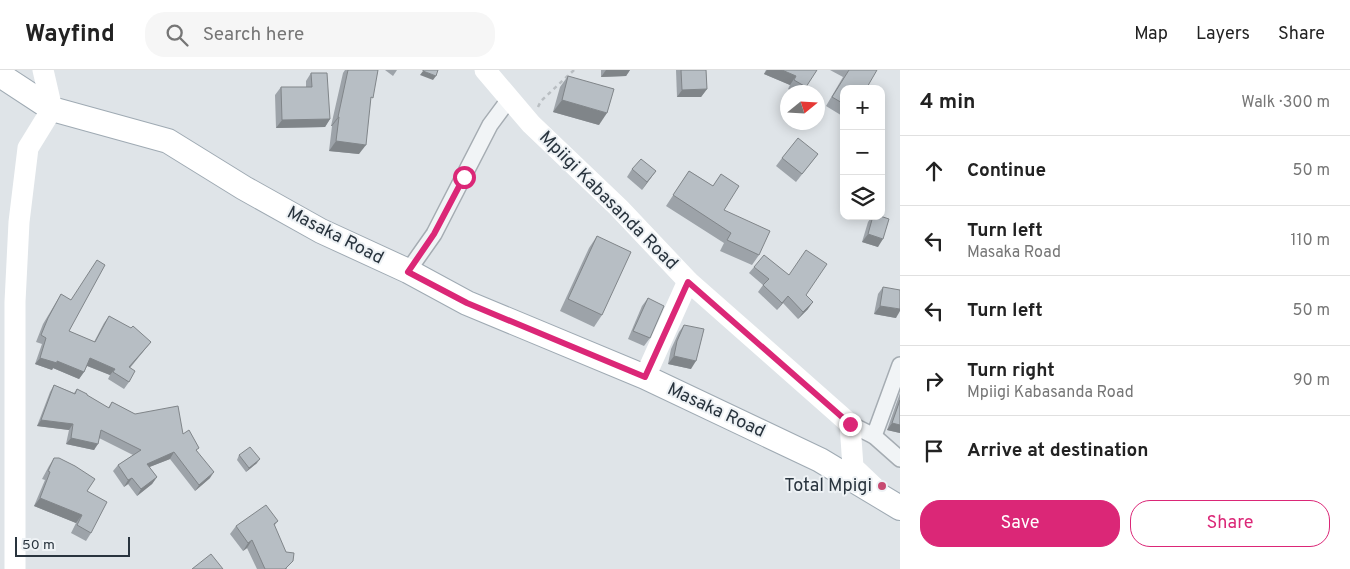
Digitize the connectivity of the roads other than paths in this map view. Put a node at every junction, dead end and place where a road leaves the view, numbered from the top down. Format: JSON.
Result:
{"nodes":[{"id":1,"x":42,"y":70,"type":"edge"},
{"id":2,"x":485,"y":70,"type":"edge"},
{"id":3,"x":0,"y":75,"type":"edge"},
{"id":4,"x":510,"y":98,"type":"junction"},
{"id":5,"x":52,"y":109,"type":"junction"},
{"id":6,"x":408,"y":272,"type":"junction"},
{"id":7,"x":688,"y":282,"type":"junction"},
{"id":8,"x":900,"y":365,"type":"edge"},
{"id":9,"x":645,"y":377,"type":"junction"},
{"id":10,"x":850,"y":424,"type":"junction"},
{"id":11,"x":874,"y":436,"type":"junction"},
{"id":12,"x":900,"y":459,"type":"edge"},
{"id":13,"x":894,"y":504,"type":"edge"},
{"id":14,"x":15,"y":569,"type":"edge"}],
"edges":[{"from":1,"to":5,"type":"main road"},
{"from":2,"to":4,"type":"main road","name":"Mpiigi Kabasanda Road"},
{"from":3,"to":5,"type":"main road","name":"Masaka Road"},
{"from":4,"to":6,"type":"street"},
{"from":4,"to":7,"type":"main road","name":"Mpiigi Kabasanda Road"},
{"from":5,"to":6,"type":"main road","name":"Masaka Road"},
{"from":5,"to":14,"type":"main road"},
{"from":6,"to":9,"type":"main road","name":"Masaka Road"},
{"from":7,"to":9,"type":"main road"},
{"from":7,"to":10,"type":"main road","name":"Mpiigi Kabasanda Road"},
{"from":8,"to":11,"type":"street"},
{"from":9,"to":13,"type":"main road","name":"Masaka Road"},
{"from":10,"to":11,"type":"street"},
{"from":10,"to":13,"type":"main road"},
{"from":11,"to":12,"type":"street"}]}
